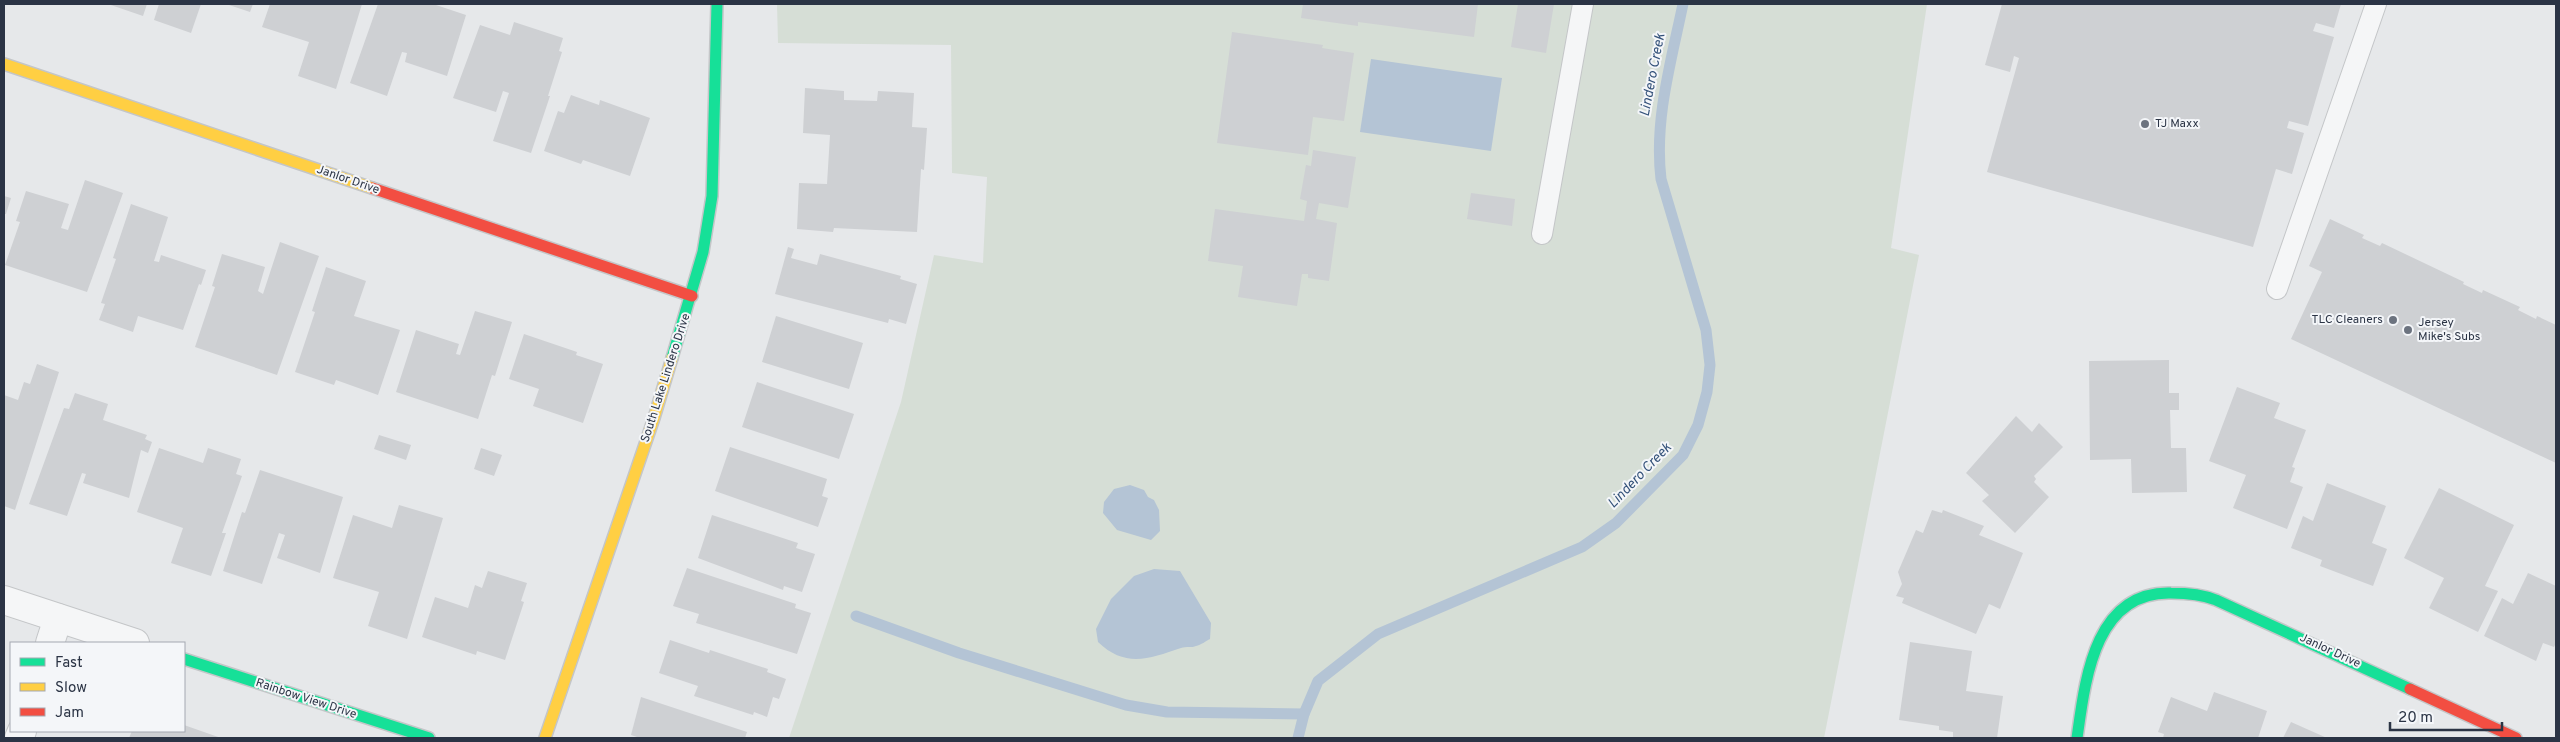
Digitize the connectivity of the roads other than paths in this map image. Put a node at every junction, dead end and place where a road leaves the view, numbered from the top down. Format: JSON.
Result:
{"nodes":[{"id":1,"x":717,"y":4,"type":"edge"},
{"id":2,"x":1583,"y":4,"type":"edge"},
{"id":3,"x":2376,"y":4,"type":"edge"},
{"id":4,"x":4,"y":64,"type":"edge"},
{"id":5,"x":1542,"y":234,"type":"dead end"},
{"id":6,"x":2277,"y":289,"type":"dead end"},
{"id":7,"x":692,"y":296,"type":"junction"},
{"id":8,"x":4,"y":600,"type":"edge"},
{"id":9,"x":54,"y":631,"type":"edge"},
{"id":10,"x":129,"y":642,"type":"edge"},
{"id":11,"x":185,"y":659,"type":"edge"},
{"id":12,"x":429,"y":738,"type":"edge"},
{"id":13,"x":545,"y":738,"type":"edge"},
{"id":14,"x":2077,"y":738,"type":"edge"},
{"id":15,"x":2516,"y":738,"type":"edge"}],
"edges":[{"from":1,"to":7,"type":"street","name":"South Lake Lindero Drive"},
{"from":2,"to":5,"type":"lane"},
{"from":3,"to":6,"type":"lane"},
{"from":4,"to":7,"type":"street","name":"Janlor Drive"},
{"from":7,"to":13,"type":"street","name":"South Lake Lindero Drive"},
{"from":8,"to":9,"type":"street"},
{"from":9,"to":10,"type":"street"},
{"from":11,"to":12,"type":"street","name":"Rainbow View Drive"},
{"from":14,"to":15,"type":"street","name":"Janlor Drive"}]}
